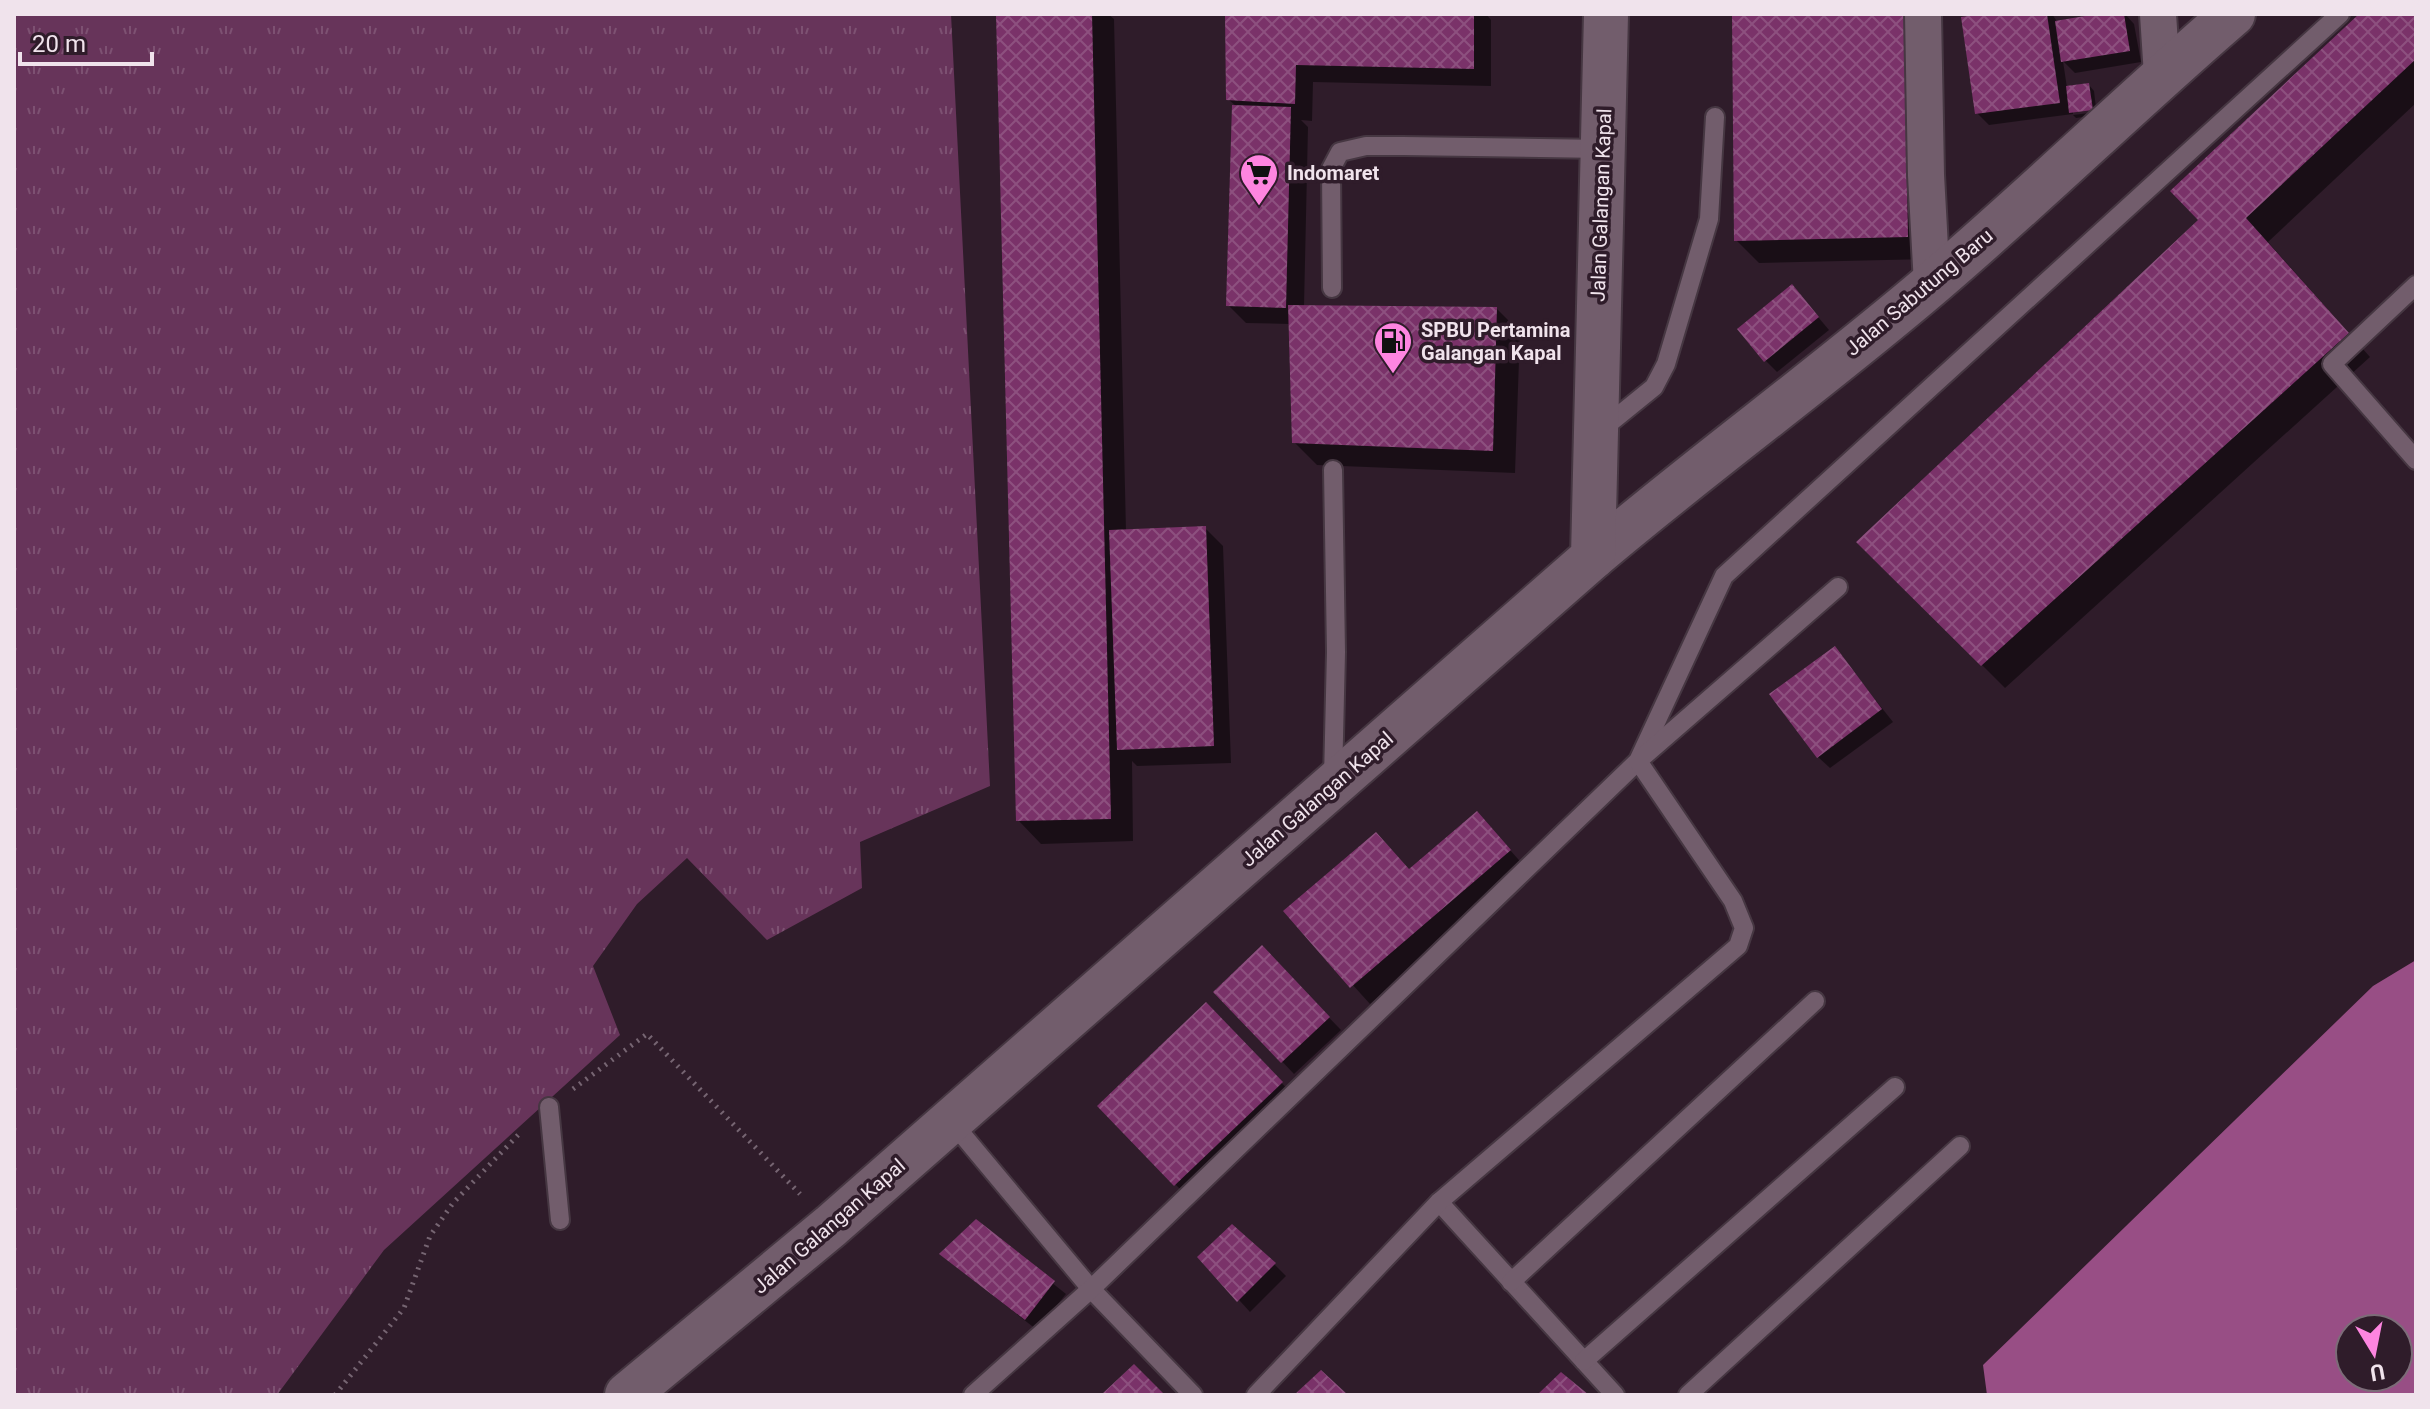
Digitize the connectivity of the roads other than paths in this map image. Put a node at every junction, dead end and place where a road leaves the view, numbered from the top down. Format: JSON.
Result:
{"nodes":[{"id":1,"x":1606,"y":14,"type":"edge"},
{"id":2,"x":1923,"y":14,"type":"edge"},
{"id":3,"x":2158,"y":14,"type":"edge"},
{"id":4,"x":2233,"y":14,"type":"edge"},
{"id":5,"x":2340,"y":14,"type":"edge"},
{"id":6,"x":2162,"y":75,"type":"junction"},
{"id":7,"x":1715,"y":117,"type":"dead end"},
{"id":8,"x":1603,"y":149,"type":"junction"},
{"id":9,"x":1932,"y":284,"type":"junction"},
{"id":10,"x":2416,"y":285,"type":"edge"},
{"id":11,"x":1332,"y":288,"type":"dead end"},
{"id":12,"x":1596,"y":434,"type":"junction"},
{"id":13,"x":2416,"y":460,"type":"edge"},
{"id":14,"x":1333,"y":470,"type":"dead end"},
{"id":15,"x":1593,"y":557,"type":"junction"},
{"id":16,"x":1838,"y":587,"type":"dead end"},
{"id":17,"x":1638,"y":761,"type":"junction"},
{"id":18,"x":1333,"y":785,"type":"junction"},
{"id":19,"x":1815,"y":1001,"type":"dead end"},
{"id":20,"x":1895,"y":1087,"type":"dead end"},
{"id":21,"x":549,"y":1107,"type":"dead end"},
{"id":22,"x":951,"y":1121,"type":"junction"},
{"id":23,"x":1960,"y":1146,"type":"dead end"},
{"id":24,"x":1439,"y":1202,"type":"junction"},
{"id":25,"x":560,"y":1220,"type":"dead end"},
{"id":26,"x":1511,"y":1282,"type":"junction"},
{"id":27,"x":1091,"y":1289,"type":"junction"},
{"id":28,"x":1584,"y":1361,"type":"junction"},
{"id":29,"x":627,"y":1395,"type":"edge"},
{"id":30,"x":973,"y":1395,"type":"edge"},
{"id":31,"x":1193,"y":1395,"type":"edge"},
{"id":32,"x":1256,"y":1395,"type":"edge"},
{"id":33,"x":1615,"y":1395,"type":"edge"},
{"id":34,"x":1688,"y":1395,"type":"edge"}],
"edges":[{"from":1,"to":8,"type":"main road","name":"Jalan Galangan Kapal"},
{"from":2,"to":9,"type":"street"},
{"from":3,"to":6,"type":"street"},
{"from":4,"to":6,"type":"main road","name":"Jalan Sabutung Baru"},
{"from":5,"to":17,"type":"lane"},
{"from":6,"to":9,"type":"main road","name":"Jalan Sabutung Baru"},
{"from":7,"to":12,"type":"lane"},
{"from":8,"to":11,"type":"lane"},
{"from":8,"to":12,"type":"main road","name":"Jalan Galangan Kapal"},
{"from":9,"to":15,"type":"main road","name":"Jalan Sabutung Baru"},
{"from":10,"to":13,"type":"lane"},
{"from":12,"to":15,"type":"main road","name":"Jalan Galangan Kapal"},
{"from":14,"to":18,"type":"lane"},
{"from":15,"to":18,"type":"main road","name":"Jalan Galangan Kapal"},
{"from":16,"to":17,"type":"lane"},
{"from":17,"to":24,"type":"lane"},
{"from":17,"to":27,"type":"lane"},
{"from":18,"to":22,"type":"main road","name":"Jalan Galangan Kapal"},
{"from":19,"to":26,"type":"lane"},
{"from":20,"to":28,"type":"lane"},
{"from":21,"to":25,"type":"lane"},
{"from":22,"to":27,"type":"lane"},
{"from":22,"to":29,"type":"main road","name":"Jalan Galangan Kapal"},
{"from":23,"to":34,"type":"lane"},
{"from":24,"to":26,"type":"lane"},
{"from":24,"to":32,"type":"lane"},
{"from":26,"to":28,"type":"lane"},
{"from":27,"to":30,"type":"lane"},
{"from":27,"to":31,"type":"lane"},
{"from":28,"to":33,"type":"lane"}]}
